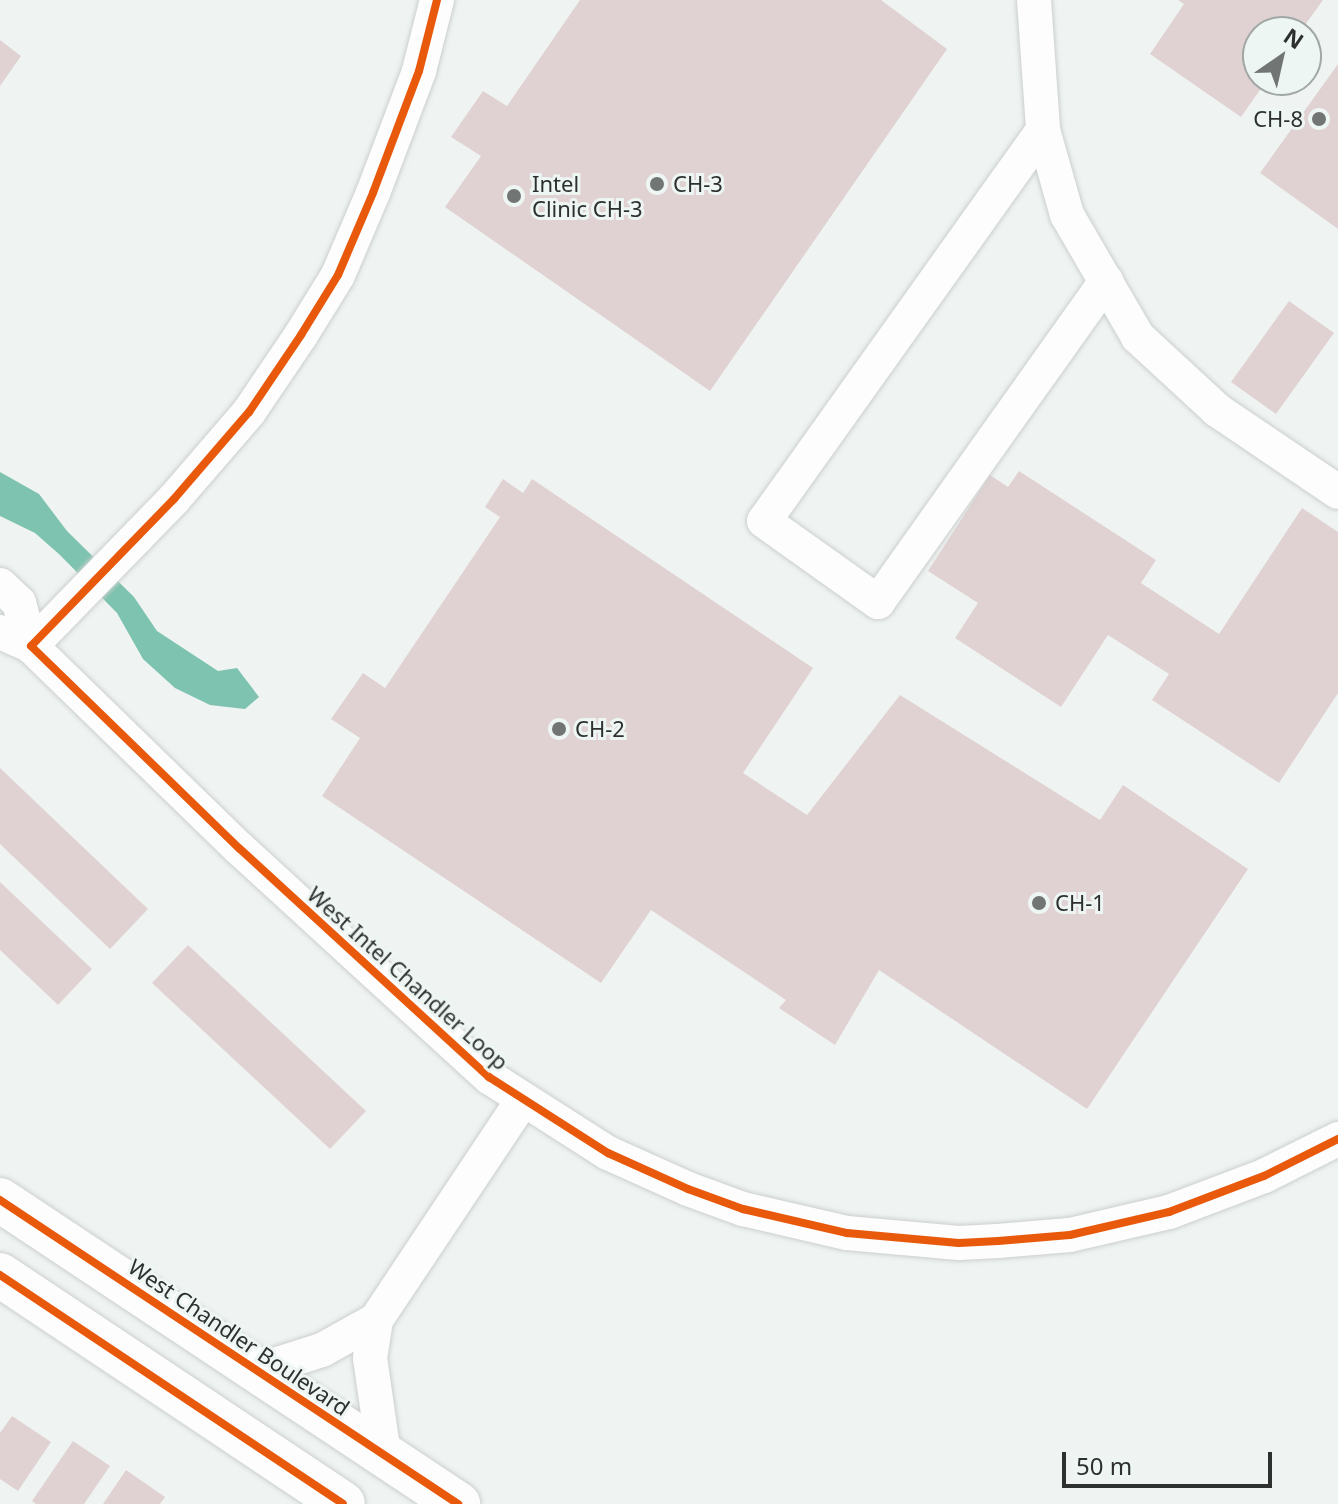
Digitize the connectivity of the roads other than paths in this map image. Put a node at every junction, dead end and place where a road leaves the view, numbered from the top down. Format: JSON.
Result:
{"nodes":[{"id":1,"x":437,"y":0,"type":"edge"},
{"id":2,"x":1034,"y":0,"type":"edge"},
{"id":3,"x":1043,"y":130,"type":"junction"},
{"id":4,"x":1106,"y":281,"type":"junction"},
{"id":5,"x":1338,"y":492,"type":"edge"},
{"id":6,"x":0,"y":585,"type":"edge"},
{"id":7,"x":15,"y":639,"type":"edge"},
{"id":8,"x":522,"y":1101,"type":"junction"},
{"id":9,"x":1338,"y":1139,"type":"edge"},
{"id":10,"x":0,"y":1200,"type":"edge"},
{"id":11,"x":0,"y":1275,"type":"edge"},
{"id":12,"x":376,"y":1320,"type":"junction"},
{"id":13,"x":256,"y":1371,"type":"junction"},
{"id":14,"x":384,"y":1455,"type":"junction"},
{"id":15,"x":343,"y":1504,"type":"edge"},
{"id":16,"x":458,"y":1504,"type":"edge"}],
"edges":[{"from":1,"to":7,"type":"street"},
{"from":2,"to":3,"type":"street"},
{"from":3,"to":4,"type":"street"},
{"from":3,"to":4,"type":"street"},
{"from":4,"to":5,"type":"street"},
{"from":6,"to":7,"type":"street"},
{"from":7,"to":8,"type":"street","name":"West Intel Chandler Loop"},
{"from":8,"to":9,"type":"street","name":"West Intel Chandler Loop"},
{"from":8,"to":12,"type":"street"},
{"from":10,"to":13,"type":"main road","name":"West Chandler Boulevard"},
{"from":11,"to":15,"type":"main road"},
{"from":12,"to":13,"type":"street"},
{"from":12,"to":14,"type":"street"},
{"from":13,"to":14,"type":"main road","name":"West Chandler Boulevard"},
{"from":14,"to":16,"type":"main road","name":"West Chandler Boulevard"}]}
